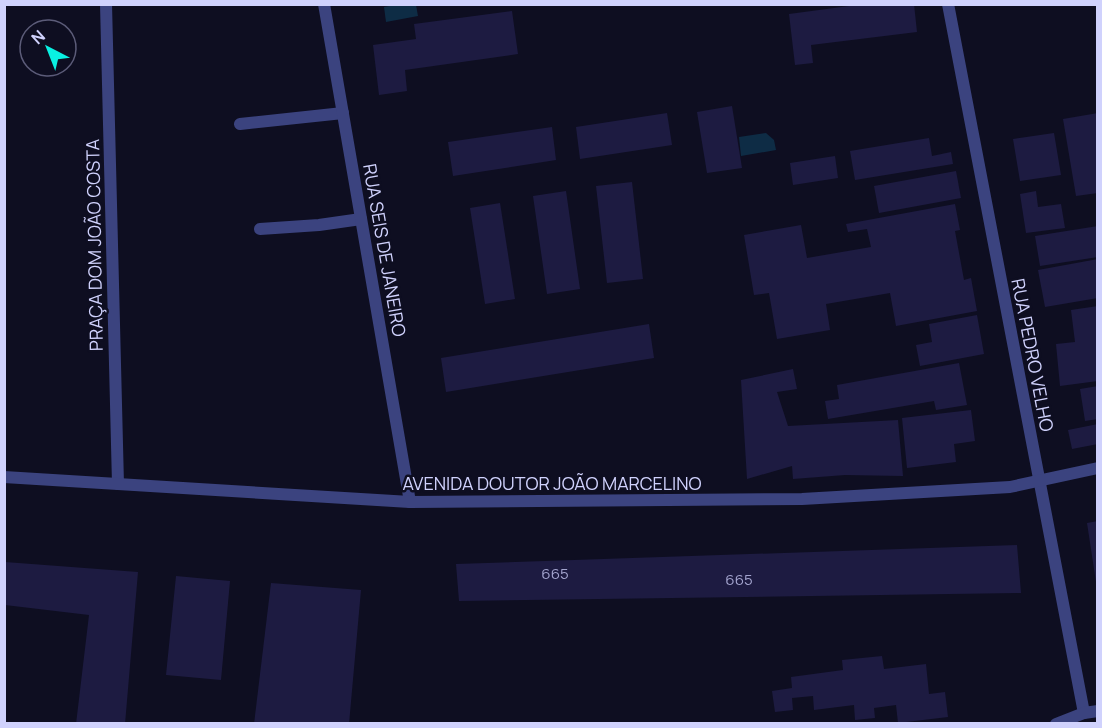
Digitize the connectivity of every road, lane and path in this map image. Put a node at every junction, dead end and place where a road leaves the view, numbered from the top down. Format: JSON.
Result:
{"nodes":[{"id":1,"x":106,"y":4,"type":"edge"},
{"id":2,"x":324,"y":4,"type":"edge"},
{"id":3,"x":948,"y":4,"type":"edge"},
{"id":4,"x":343,"y":113,"type":"junction"},
{"id":5,"x":240,"y":124,"type":"dead end"},
{"id":6,"x":361,"y":219,"type":"junction"},
{"id":7,"x":260,"y":229,"type":"dead end"},
{"id":8,"x":1098,"y":468,"type":"edge"},
{"id":9,"x":4,"y":477,"type":"edge"},
{"id":10,"x":1039,"y":479,"type":"junction"},
{"id":11,"x":118,"y":484,"type":"junction"},
{"id":12,"x":410,"y":502,"type":"junction"},
{"id":13,"x":1098,"y":711,"type":"edge"},
{"id":14,"x":1084,"y":713,"type":"junction"},
{"id":15,"x":1056,"y":723,"type":"edge"}],
"edges":[{"from":1,"to":11,"type":"street","name":"PRAÇA DOM JOÃO COSTA"},
{"from":2,"to":4,"type":"street","name":"RUA SEIS DE JANEIRO"},
{"from":3,"to":10,"type":"street","name":"RUA PEDRO VELHO"},
{"from":4,"to":5,"type":"street"},
{"from":4,"to":6,"type":"street","name":"RUA SEIS DE JANEIRO"},
{"from":6,"to":7,"type":"street"},
{"from":6,"to":12,"type":"street","name":"RUA SEIS DE JANEIRO"},
{"from":8,"to":10,"type":"street","name":"AVENIDA DOUTOR JOÃO MARCELINO"},
{"from":9,"to":11,"type":"street","name":"AVENIDA DOUTOR JOÃO MARCELINO"},
{"from":10,"to":12,"type":"street","name":"AVENIDA DOUTOR JOÃO MARCELINO"},
{"from":10,"to":14,"type":"street","name":"RUA PEDRO VELHO"},
{"from":11,"to":12,"type":"street","name":"AVENIDA DOUTOR JOÃO MARCELINO"},
{"from":13,"to":14,"type":"street"},
{"from":14,"to":15,"type":"street"}]}
